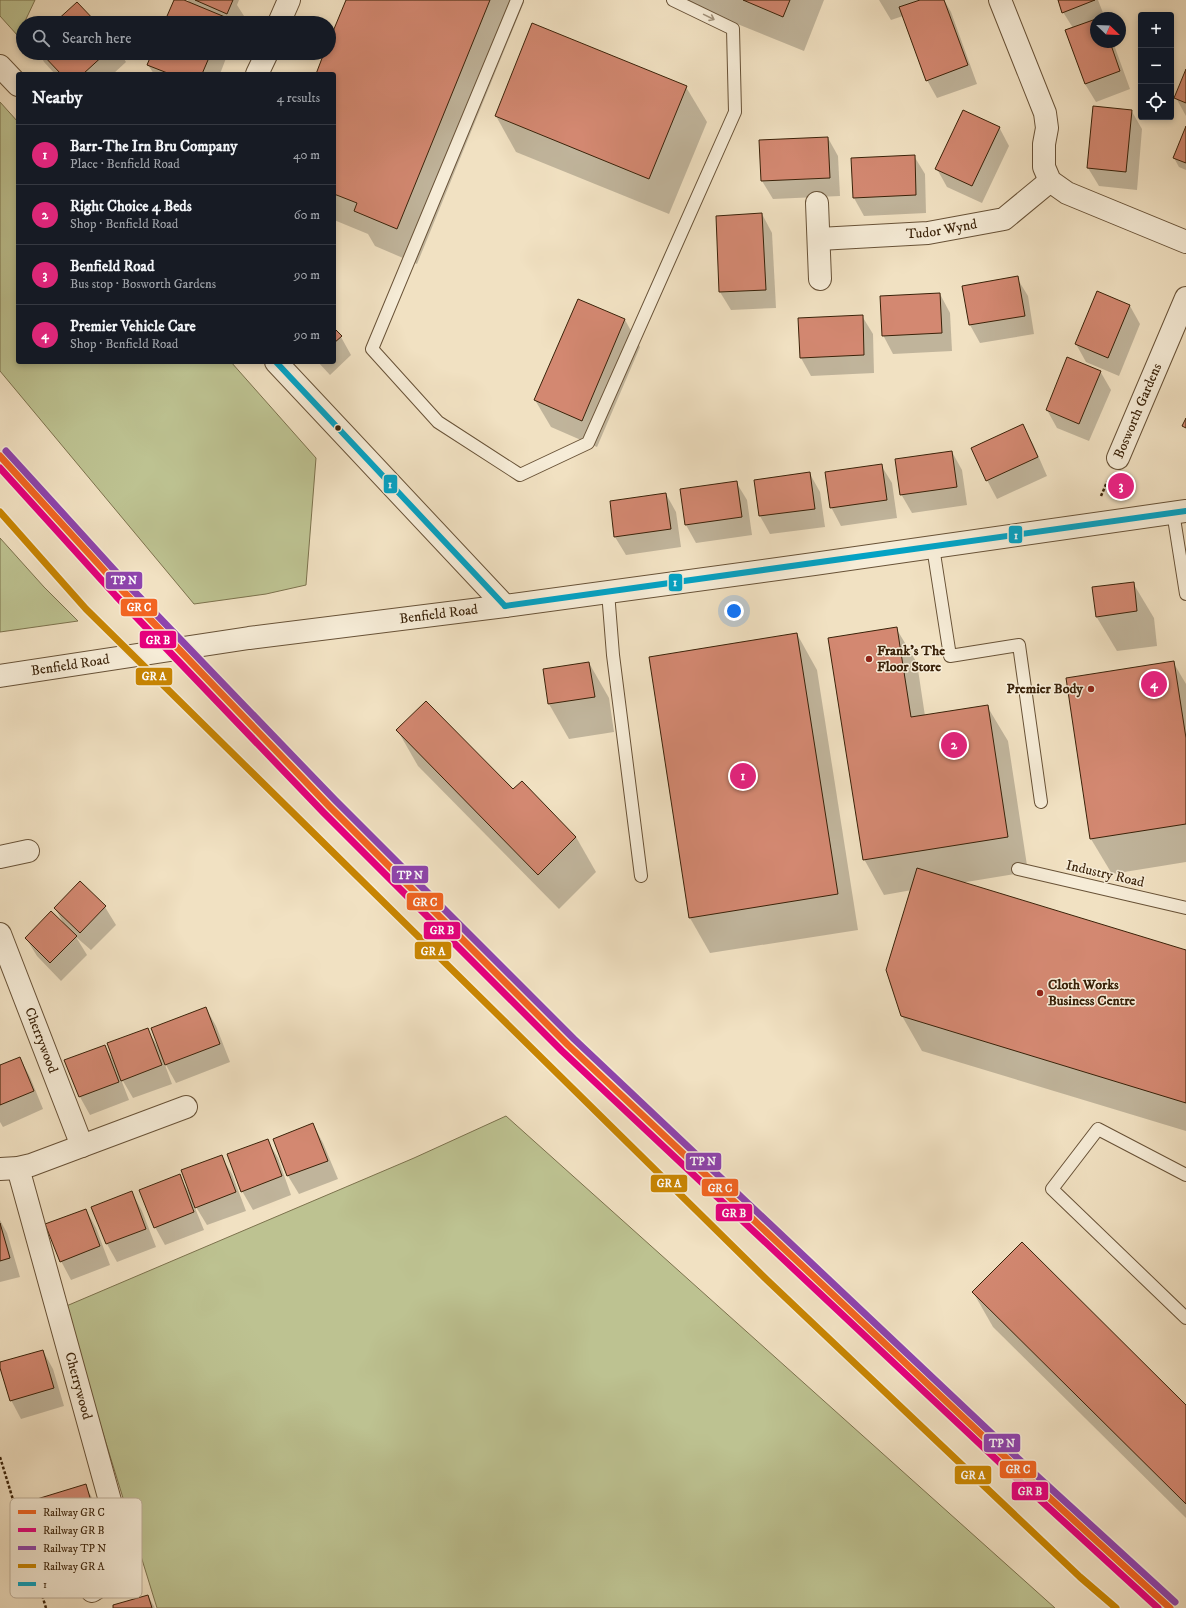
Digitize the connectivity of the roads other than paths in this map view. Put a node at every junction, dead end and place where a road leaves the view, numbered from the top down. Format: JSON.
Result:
{"nodes":[{"id":1,"x":289,"y":0,"type":"edge"},
{"id":2,"x":517,"y":0,"type":"edge"},
{"id":3,"x":674,"y":0,"type":"edge"},
{"id":4,"x":1000,"y":0,"type":"edge"},
{"id":5,"x":283,"y":16,"type":"edge"},
{"id":6,"x":263,"y":60,"type":"edge"},
{"id":7,"x":0,"y":66,"type":"edge"},
{"id":8,"x":258,"y":72,"type":"edge"},
{"id":9,"x":16,"y":83,"type":"edge"},
{"id":10,"x":1050,"y":181,"type":"junction"},
{"id":11,"x":817,"y":203,"type":"dead end"},
{"id":12,"x":819,"y":239,"type":"junction"},
{"id":13,"x":1186,"y":242,"type":"edge"},
{"id":14,"x":820,"y":279,"type":"dead end"},
{"id":15,"x":1186,"y":298,"type":"edge"},
{"id":16,"x":278,"y":364,"type":"edge"},
{"id":17,"x":1118,"y":458,"type":"road end"},
{"id":18,"x":1179,"y":511,"type":"edge"},
{"id":19,"x":933,"y":547,"type":"junction"},
{"id":20,"x":608,"y":592,"type":"junction"},
{"id":21,"x":1186,"y":594,"type":"edge"},
{"id":22,"x":505,"y":606,"type":"junction"},
{"id":23,"x":0,"y":676,"type":"edge"},
{"id":24,"x":1041,"y":802,"type":"dead end"},
{"id":25,"x":28,"y":851,"type":"dead end"},
{"id":26,"x":0,"y":857,"type":"edge"},
{"id":27,"x":1018,"y":869,"type":"dead end"},
{"id":28,"x":641,"y":876,"type":"dead end"},
{"id":29,"x":1186,"y":908,"type":"edge"},
{"id":30,"x":0,"y":934,"type":"edge"},
{"id":31,"x":186,"y":1107,"type":"dead end"},
{"id":32,"x":82,"y":1146,"type":"junction"},
{"id":33,"x":9,"y":1169,"type":"edge"},
{"id":34,"x":1186,"y":1175,"type":"edge"},
{"id":35,"x":1186,"y":1318,"type":"edge"},
{"id":36,"x":108,"y":1498,"type":"edge"}],
"edges":[{"from":1,"to":5,"type":"street"},
{"from":3,"to":2,"type":"lane","one_way":true},
{"from":4,"to":10,"type":"street"},
{"from":6,"to":8,"type":"street"},
{"from":7,"to":9,"type":"street"},
{"from":10,"to":12,"type":"street","name":"Tudor Wynd"},
{"from":10,"to":13,"type":"street"},
{"from":11,"to":12,"type":"street"},
{"from":12,"to":14,"type":"street"},
{"from":15,"to":17,"type":"street","name":"Bosworth Gardens"},
{"from":16,"to":22,"type":"street"},
{"from":18,"to":19,"type":"street","name":"Benfield Road"},
{"from":18,"to":21,"type":"lane"},
{"from":19,"to":20,"type":"street","name":"Benfield Road"},
{"from":19,"to":24,"type":"lane"},
{"from":20,"to":22,"type":"street","name":"Benfield Road"},
{"from":20,"to":28,"type":"lane"},
{"from":22,"to":23,"type":"street","name":"Benfield Road"},
{"from":25,"to":26,"type":"street"},
{"from":27,"to":29,"type":"lane","name":"Industry Road"},
{"from":30,"to":32,"type":"street","name":"Cherrywood"},
{"from":31,"to":32,"type":"street","name":"Cherrywood"},
{"from":32,"to":33,"type":"street","name":"Cherrywood"},
{"from":33,"to":36,"type":"street","name":"Cherrywood"},
{"from":34,"to":35,"type":"lane"}]}
